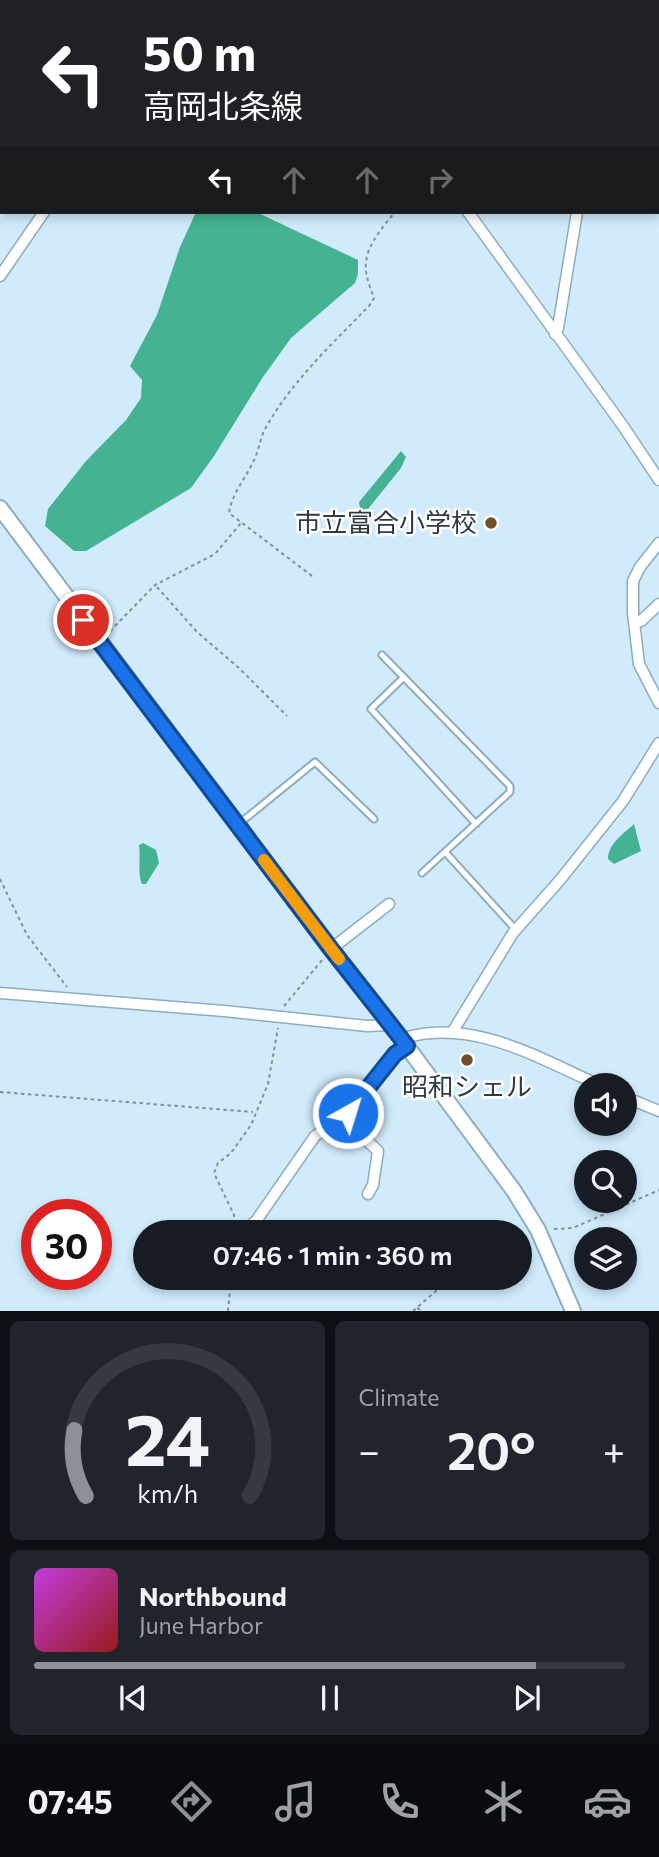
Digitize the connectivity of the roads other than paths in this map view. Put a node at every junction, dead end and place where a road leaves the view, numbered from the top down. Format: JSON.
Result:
{"nodes":[{"id":1,"x":43,"y":214,"type":"edge"},
{"id":2,"x":469,"y":214,"type":"edge"},
{"id":3,"x":577,"y":214,"type":"edge"},
{"id":4,"x":0,"y":276,"type":"edge"},
{"id":5,"x":555,"y":334,"type":"junction"},
{"id":6,"x":659,"y":480,"type":"edge"},
{"id":7,"x":0,"y":509,"type":"edge"},
{"id":8,"x":659,"y":543,"type":"edge"},
{"id":9,"x":659,"y":604,"type":"edge"},
{"id":10,"x":634,"y":623,"type":"junction"},
{"id":11,"x":382,"y":655,"type":"dead end"},
{"id":12,"x":404,"y":677,"type":"junction"},
{"id":13,"x":659,"y":702,"type":"edge"},
{"id":14,"x":659,"y":743,"type":"edge"},
{"id":15,"x":374,"y":819,"type":"dead end"},
{"id":16,"x":477,"y":824,"type":"junction"},
{"id":17,"x":238,"y":825,"type":"junction"},
{"id":18,"x":446,"y":853,"type":"junction"},
{"id":19,"x":422,"y":873,"type":"dead end"},
{"id":20,"x":389,"y":904,"type":"dead end"},
{"id":21,"x":516,"y":930,"type":"junction"},
{"id":22,"x":331,"y":949,"type":"junction"},
{"id":23,"x":0,"y":993,"type":"edge"},
{"id":24,"x":391,"y":1026,"type":"junction"},
{"id":25,"x":453,"y":1031,"type":"junction"},
{"id":26,"x":404,"y":1043,"type":"junction"},
{"id":27,"x":574,"y":1074,"type":"edge"},
{"id":28,"x":637,"y":1102,"type":"edge"},
{"id":29,"x":659,"y":1111,"type":"edge"},
{"id":30,"x":343,"y":1118,"type":"junction"},
{"id":31,"x":368,"y":1194,"type":"dead end"},
{"id":32,"x":257,"y":1220,"type":"edge"},
{"id":33,"x":573,"y":1311,"type":"edge"}],
"edges":[{"from":1,"to":4,"type":"street"},
{"from":2,"to":5,"type":"street"},
{"from":3,"to":5,"type":"street"},
{"from":5,"to":6,"type":"street"},
{"from":7,"to":17,"type":"main road"},
{"from":8,"to":10,"type":"street"},
{"from":9,"to":10,"type":"street"},
{"from":10,"to":13,"type":"street"},
{"from":11,"to":12,"type":"lane"},
{"from":12,"to":16,"type":"lane"},
{"from":12,"to":16,"type":"lane"},
{"from":14,"to":21,"type":"street"},
{"from":15,"to":17,"type":"lane"},
{"from":16,"to":18,"type":"lane"},
{"from":17,"to":22,"type":"main road"},
{"from":18,"to":19,"type":"lane"},
{"from":18,"to":21,"type":"lane"},
{"from":20,"to":22,"type":"street"},
{"from":21,"to":25,"type":"street"},
{"from":22,"to":24,"type":"main road"},
{"from":23,"to":24,"type":"street"},
{"from":24,"to":26,"type":"main road"},
{"from":25,"to":26,"type":"street"},
{"from":25,"to":27,"type":"street"},
{"from":26,"to":30,"type":"street"},
{"from":26,"to":33,"type":"main road"},
{"from":28,"to":29,"type":"street"},
{"from":30,"to":31,"type":"street"},
{"from":30,"to":32,"type":"street"}]}
